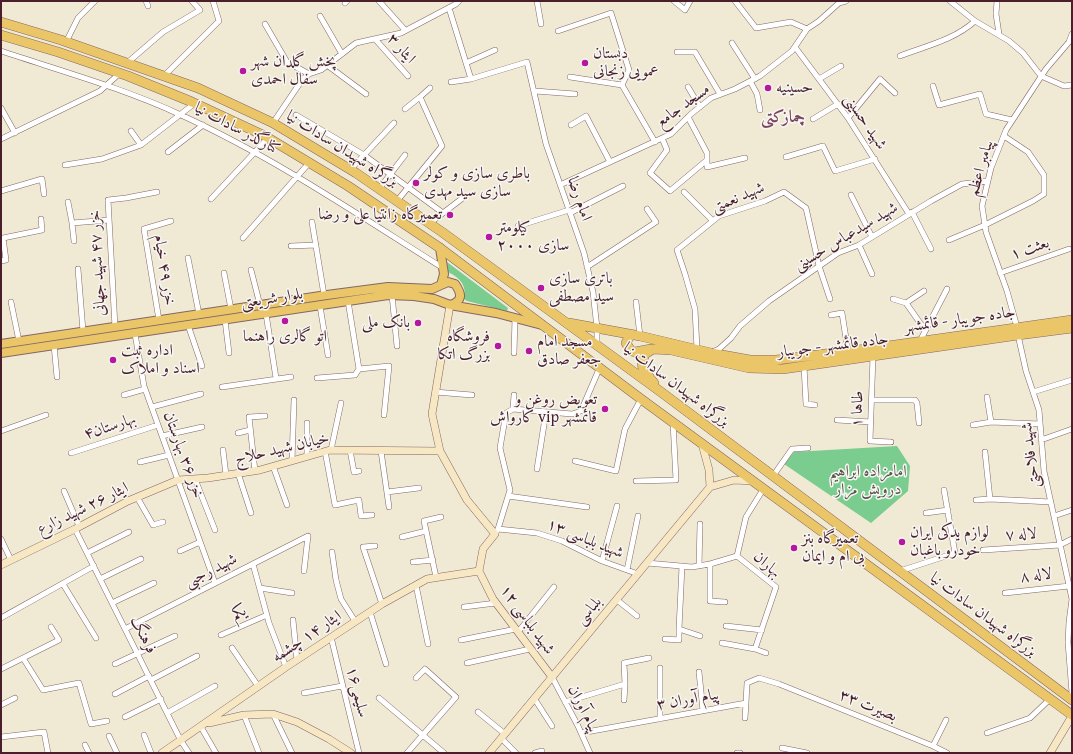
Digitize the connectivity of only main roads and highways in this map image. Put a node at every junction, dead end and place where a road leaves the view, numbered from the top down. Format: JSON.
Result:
{"nodes":[{"id":1,"x":1,"y":22,"type":"edge"},
{"id":2,"x":1,"y":35,"type":"edge"},
{"id":3,"x":440,"y":248,"type":"junction"},
{"id":4,"x":441,"y":285,"type":"junction"},
{"id":5,"x":450,"y":305,"type":"junction"},
{"id":6,"x":1072,"y":320,"type":"edge"},
{"id":7,"x":565,"y":322,"type":"junction"},
{"id":8,"x":545,"y":326,"type":"junction"},
{"id":9,"x":1072,"y":328,"type":"edge"},
{"id":10,"x":1017,"y":331,"type":"junction"},
{"id":11,"x":635,"y":336,"type":"junction"},
{"id":12,"x":2,"y":344,"type":"edge"},
{"id":13,"x":653,"y":349,"type":"junction"},
{"id":14,"x":2,"y":353,"type":"edge"},
{"id":15,"x":661,"y":392,"type":"junction"},
{"id":16,"x":1072,"y":700,"type":"edge"},
{"id":17,"x":1072,"y":716,"type":"edge"}],
"edges":[{"from":1,"to":7,"type":"highway","name":"بزرگراه شهیدان سادات نیا"},
{"from":2,"to":3,"type":"highway","name":"بزرگراه شهیدان سادات نیا"},
{"from":3,"to":4,"type":"main road"},
{"from":3,"to":8,"type":"highway","name":"بزرگراه شهیدان سادات نیا"},
{"from":4,"to":5,"type":"main road"},
{"from":4,"to":12,"type":"main road","name":"بلوار شریعتی"},
{"from":5,"to":8,"type":"main road","name":"بلوار شریعتی"},
{"from":5,"to":14,"type":"main road","name":"بلوار شریعتی"},
{"from":6,"to":10,"type":"highway","name":"جاده جویبار - قائمشهر"},
{"from":7,"to":11,"type":"highway","name":"جاده جویبار - قائمشهر"},
{"from":7,"to":15,"type":"highway","name":"بزرگراه شهیدان سادات نیا"},
{"from":8,"to":17,"type":"highway","name":"بزرگراه شهیدان سادات نیا"},
{"from":9,"to":10,"type":"highway","name":"جاده قائمشهر - جویبار"},
{"from":10,"to":11,"type":"highway","name":"جاده جویبار - قائمشهر"},
{"from":10,"to":13,"type":"highway","name":"جاده قائمشهر - جویبار"},
{"from":11,"to":13,"type":"highway","name":"جاده قائمشهر - جویبار"},
{"from":12,"to":14,"type":"main road"},
{"from":13,"to":15,"type":"highway"},
{"from":15,"to":16,"type":"highway","name":"بزرگراه شهیدان سادات نیا"}]}
